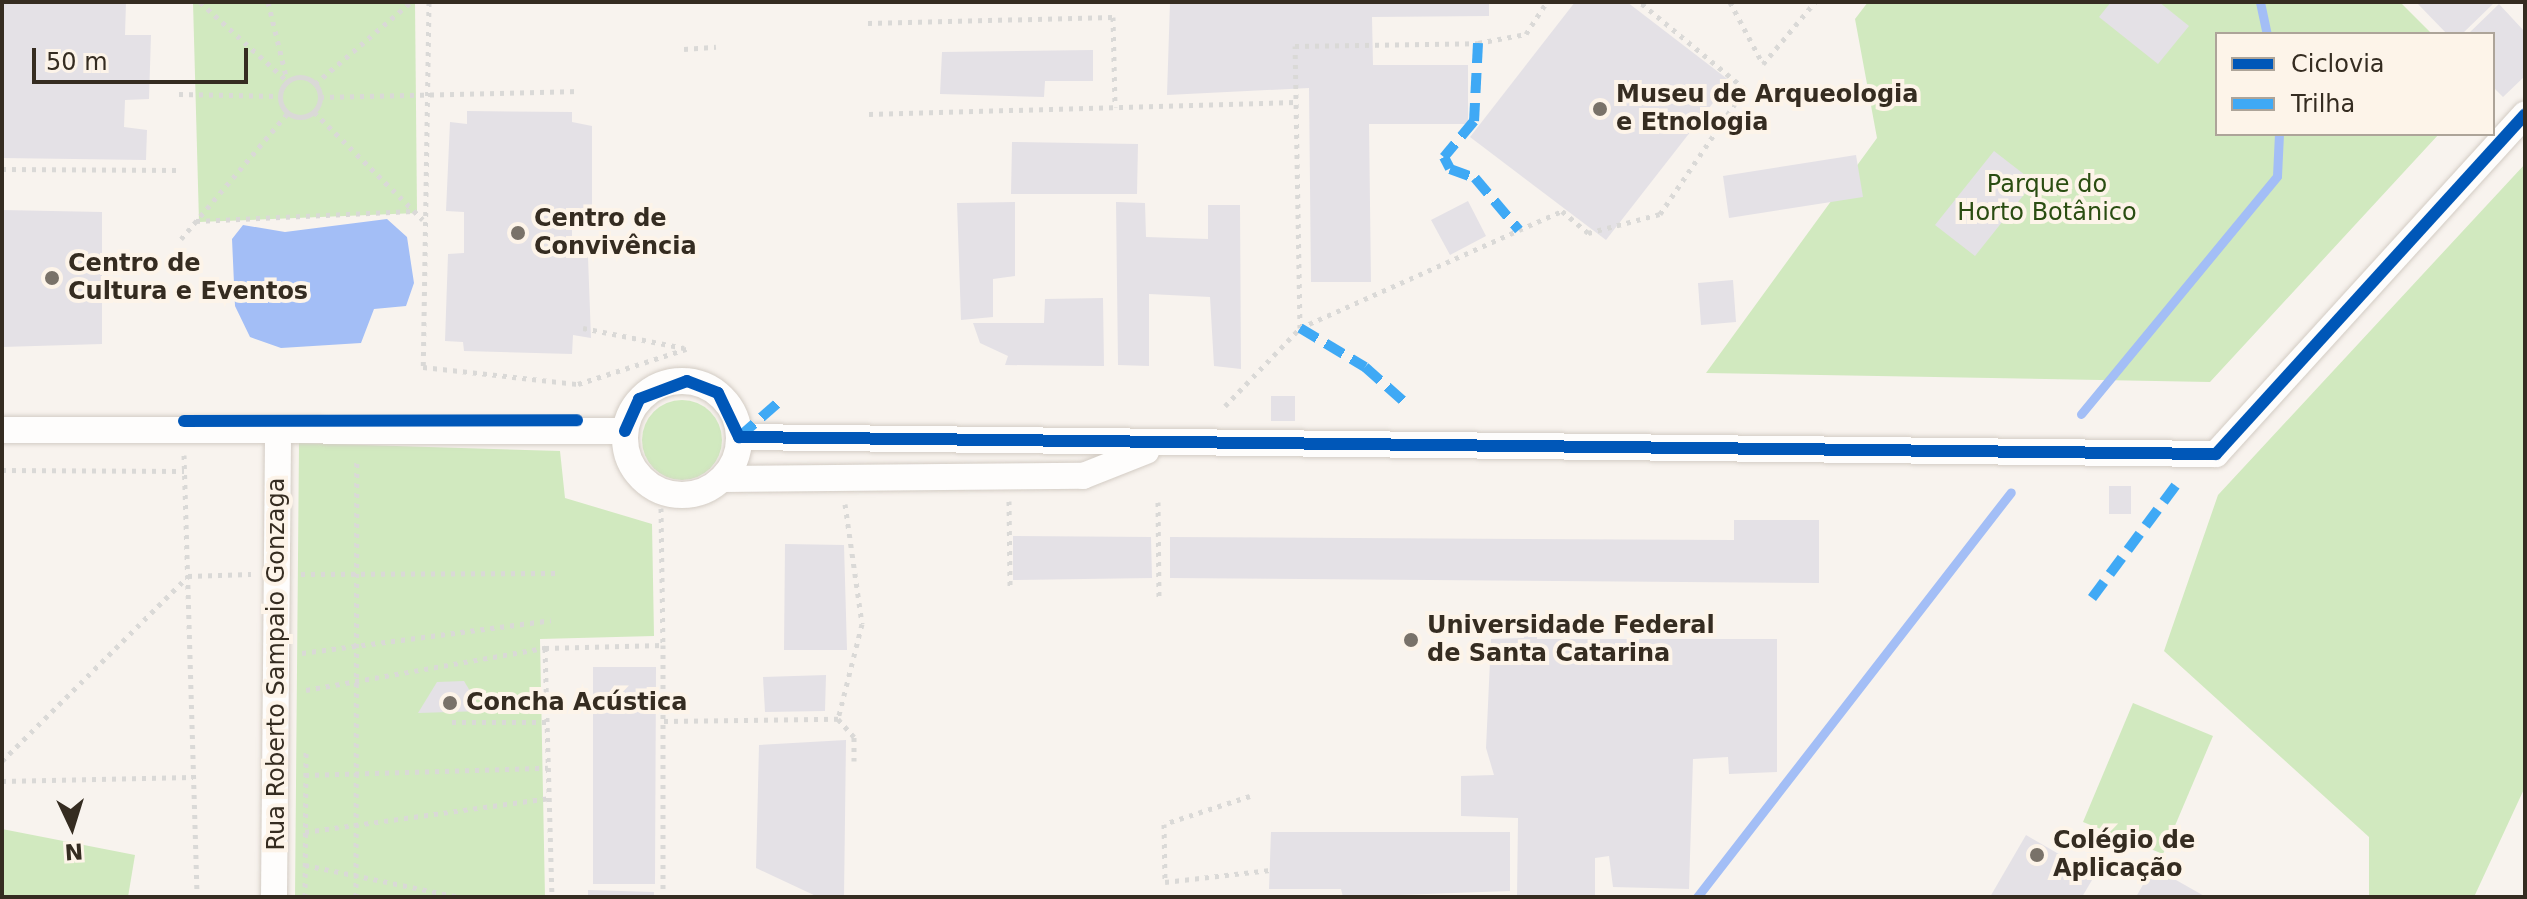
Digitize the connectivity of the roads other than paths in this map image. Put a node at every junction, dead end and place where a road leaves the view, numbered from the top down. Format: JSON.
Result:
{"nodes":[{"id":1,"x":2525,"y":114,"type":"edge"},
{"id":2,"x":2,"y":430,"type":"edge"},
{"id":3,"x":278,"y":431,"type":"junction"},
{"id":4,"x":625,"y":431,"type":"junction"},
{"id":5,"x":739,"y":437,"type":"junction"},
{"id":6,"x":1158,"y":446,"type":"junction"},
{"id":7,"x":722,"y":479,"type":"junction"},
{"id":8,"x":274,"y":897,"type":"edge"}],
"edges":[{"from":1,"to":6,"type":"street"},
{"from":2,"to":3,"type":"street"},
{"from":3,"to":4,"type":"street"},
{"from":3,"to":8,"type":"street","name":"Rua Roberto Sampaio Gonzaga"},
{"from":4,"to":5,"type":"street"},
{"from":4,"to":7,"type":"street"},
{"from":5,"to":6,"type":"street"},
{"from":5,"to":7,"type":"street"},
{"from":6,"to":7,"type":"street"}]}
